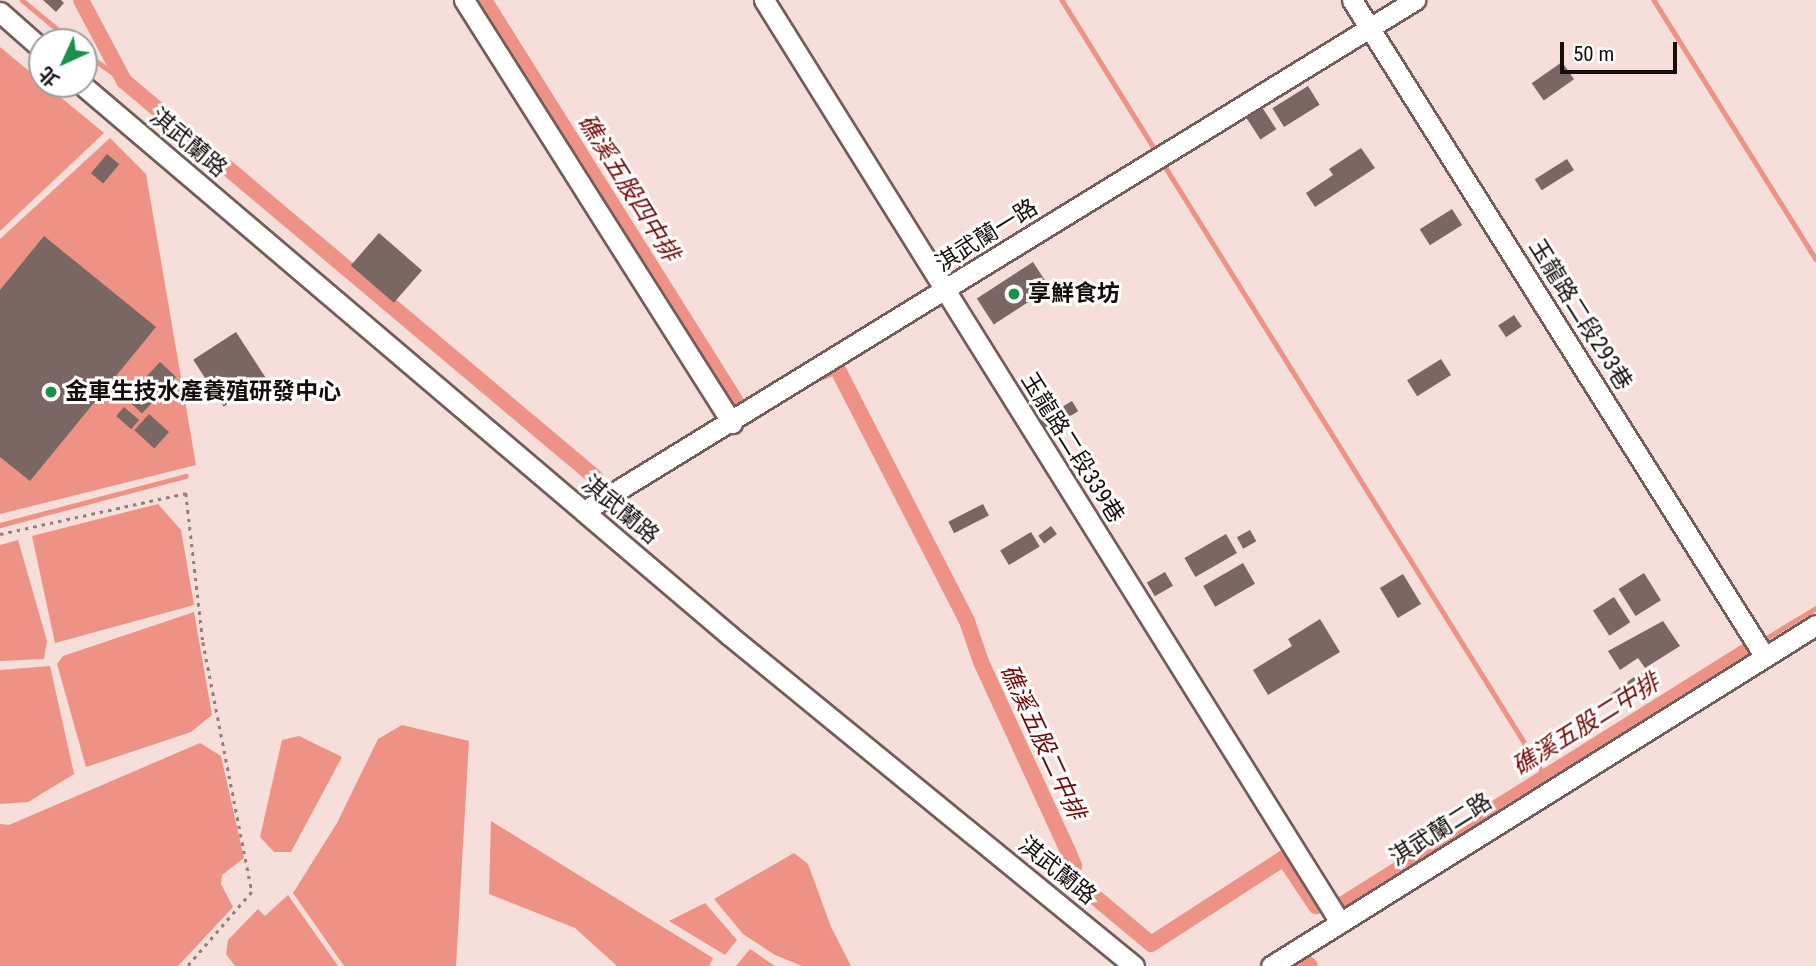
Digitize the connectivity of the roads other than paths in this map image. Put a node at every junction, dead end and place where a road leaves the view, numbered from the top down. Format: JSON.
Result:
{"nodes":[{"id":1,"x":464,"y":0,"type":"edge"},
{"id":2,"x":764,"y":0,"type":"edge"},
{"id":3,"x":1352,"y":0,"type":"edge"},
{"id":4,"x":1415,"y":0,"type":"edge"},
{"id":5,"x":0,"y":12,"type":"edge"},
{"id":6,"x":1370,"y":28,"type":"junction"},
{"id":7,"x":28,"y":37,"type":"edge"},
{"id":8,"x":97,"y":98,"type":"edge"},
{"id":9,"x":944,"y":292,"type":"junction"},
{"id":10,"x":732,"y":423,"type":"junction"},
{"id":11,"x":584,"y":511,"type":"junction"},
{"id":12,"x":1816,"y":625,"type":"edge"},
{"id":13,"x":1765,"y":657,"type":"junction"},
{"id":14,"x":1340,"y":922,"type":"junction"},
{"id":15,"x":1134,"y":966,"type":"edge"},
{"id":16,"x":1271,"y":966,"type":"edge"}],
"edges":[{"from":1,"to":10,"type":"street"},
{"from":2,"to":9,"type":"street","name":"玉龍路二段339巷"},
{"from":3,"to":6,"type":"street","name":"玉龍路二段293巷"},
{"from":4,"to":6,"type":"street","name":"淇武蘭一路"},
{"from":5,"to":7,"type":"street"},
{"from":6,"to":9,"type":"street","name":"淇武蘭一路"},
{"from":6,"to":13,"type":"street","name":"玉龍路二段293巷"},
{"from":8,"to":11,"type":"street","name":"淇武蘭路"},
{"from":9,"to":10,"type":"street","name":"淇武蘭一路"},
{"from":9,"to":14,"type":"street","name":"玉龍路二段339巷"},
{"from":10,"to":11,"type":"street","name":"淇武蘭一路"},
{"from":11,"to":15,"type":"street","name":"淇武蘭路"},
{"from":12,"to":13,"type":"street","name":"淇武蘭二路"},
{"from":13,"to":14,"type":"street","name":"淇武蘭二路"},
{"from":14,"to":16,"type":"street","name":"淇武蘭二路"}]}
